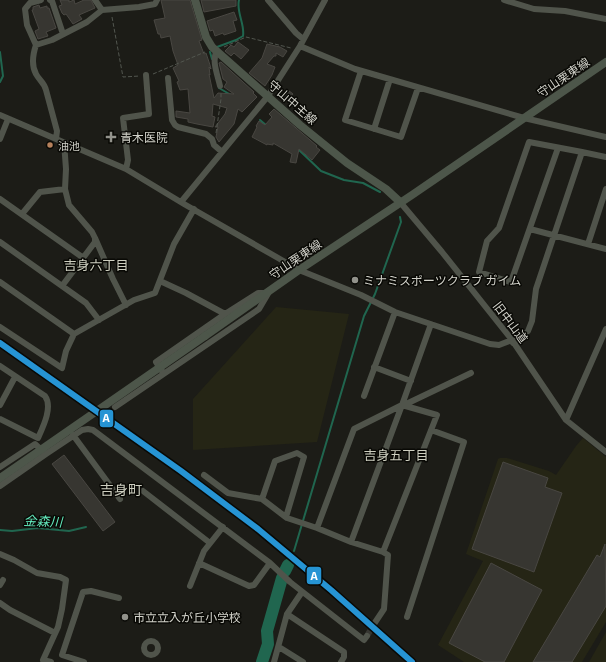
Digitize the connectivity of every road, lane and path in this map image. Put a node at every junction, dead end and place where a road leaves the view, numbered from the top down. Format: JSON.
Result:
{"nodes":[{"id":1,"x":41,"y":0,"type":"edge"},
{"id":2,"x":50,"y":0,"type":"edge"},
{"id":3,"x":95,"y":0,"type":"edge"},
{"id":4,"x":157,"y":0,"type":"edge"},
{"id":5,"x":195,"y":0,"type":"edge"},
{"id":6,"x":268,"y":0,"type":"edge"},
{"id":7,"x":325,"y":0,"type":"edge"},
{"id":8,"x":504,"y":0,"type":"edge"},
{"id":9,"x":110,"y":9,"type":"junction"},
{"id":10,"x":102,"y":10,"type":"junction"},
{"id":11,"x":606,"y":19,"type":"edge"},
{"id":12,"x":64,"y":34,"type":"junction"},
{"id":13,"x":303,"y":39,"type":"junction"},
{"id":14,"x":36,"y":45,"type":"junction"},
{"id":15,"x":300,"y":46,"type":"junction"},
{"id":16,"x":291,"y":48,"type":"dead end"},
{"id":17,"x":215,"y":50,"type":"junction"},
{"id":18,"x":606,"y":62,"type":"edge"},
{"id":19,"x":361,"y":71,"type":"junction"},
{"id":20,"x":158,"y":72,"type":"dead end"},
{"id":21,"x":146,"y":75,"type":"dead end"},
{"id":22,"x":134,"y":77,"type":"dead end"},
{"id":23,"x":168,"y":78,"type":"dead end"},
{"id":24,"x":390,"y":80,"type":"junction"},
{"id":25,"x":220,"y":88,"type":"joint"},
{"id":26,"x":418,"y":88,"type":"junction"},
{"id":27,"x":268,"y":96,"type":"junction"},
{"id":28,"x":0,"y":116,"type":"edge"},
{"id":29,"x":524,"y":118,"type":"junction"},
{"id":30,"x":8,"y":119,"type":"junction"},
{"id":31,"x":374,"y":128,"type":"junction"},
{"id":32,"x":606,"y":137,"type":"edge"},
{"id":33,"x":0,"y":139,"type":"edge"},
{"id":34,"x":56,"y":139,"type":"junction"},
{"id":35,"x":212,"y":139,"type":"junction"},
{"id":36,"x":64,"y":142,"type":"junction"},
{"id":37,"x":558,"y":148,"type":"junction"},
{"id":38,"x":222,"y":152,"type":"junction"},
{"id":39,"x":582,"y":152,"type":"junction"},
{"id":40,"x":606,"y":157,"type":"edge"},
{"id":41,"x":126,"y":169,"type":"junction"},
{"id":42,"x":65,"y":189,"type":"junction"},
{"id":43,"x":606,"y":190,"type":"edge"},
{"id":44,"x":0,"y":198,"type":"edge"},
{"id":45,"x":180,"y":202,"type":"junction"},
{"id":46,"x":400,"y":202,"type":"junction"},
{"id":47,"x":194,"y":209,"type":"junction"},
{"id":48,"x":22,"y":214,"type":"junction"},
{"id":49,"x":530,"y":229,"type":"junction"},
{"id":50,"x":555,"y":235,"type":"junction"},
{"id":51,"x":95,"y":238,"type":"junction"},
{"id":52,"x":0,"y":242,"type":"edge"},
{"id":53,"x":588,"y":244,"type":"junction"},
{"id":54,"x":606,"y":249,"type":"edge"},
{"id":55,"x":82,"y":257,"type":"junction"},
{"id":56,"x":299,"y":270,"type":"junction"},
{"id":57,"x":160,"y":281,"type":"junction"},
{"id":58,"x":0,"y":282,"type":"edge"},
{"id":59,"x":62,"y":286,"type":"junction"},
{"id":60,"x":268,"y":292,"type":"junction"},
{"id":61,"x":126,"y":305,"type":"junction"},
{"id":62,"x":395,"y":312,"type":"junction"},
{"id":63,"x":225,"y":314,"type":"junction"},
{"id":64,"x":99,"y":320,"type":"junction"},
{"id":65,"x":431,"y":324,"type":"junction"},
{"id":66,"x":0,"y":327,"type":"edge"},
{"id":67,"x":606,"y":330,"type":"edge"},
{"id":68,"x":74,"y":334,"type":"junction"},
{"id":69,"x":512,"y":341,"type":"junction"},
{"id":70,"x":0,"y":366,"type":"edge"},
{"id":71,"x":374,"y":367,"type":"junction"},
{"id":72,"x":471,"y":373,"type":"dead end"},
{"id":73,"x":164,"y":374,"type":"junction"},
{"id":74,"x":15,"y":377,"type":"junction"},
{"id":75,"x":411,"y":380,"type":"junction"},
{"id":76,"x":364,"y":396,"type":"dead end"},
{"id":77,"x":0,"y":405,"type":"edge"},
{"id":78,"x":403,"y":405,"type":"junction"},
{"id":79,"x":115,"y":407,"type":"dead end"},
{"id":80,"x":0,"y":419,"type":"edge"},
{"id":81,"x":566,"y":420,"type":"junction"},
{"id":82,"x":431,"y":430,"type":"junction"},
{"id":83,"x":73,"y":435,"type":"junction"},
{"id":84,"x":36,"y":441,"type":"junction"},
{"id":85,"x":606,"y":452,"type":"edge"},
{"id":86,"x":46,"y":454,"type":"junction"},
{"id":87,"x":0,"y":467,"type":"edge"},
{"id":88,"x":204,"y":475,"type":"dead end"},
{"id":89,"x":0,"y":478,"type":"edge"},
{"id":90,"x":0,"y":486,"type":"edge"},
{"id":91,"x":143,"y":491,"type":"dead end"},
{"id":92,"x":120,"y":499,"type":"dead end"},
{"id":93,"x":262,"y":499,"type":"junction"},
{"id":94,"x":286,"y":517,"type":"junction"},
{"id":95,"x":223,"y":527,"type":"junction"},
{"id":96,"x":317,"y":528,"type":"junction"},
{"id":97,"x":351,"y":542,"type":"junction"},
{"id":98,"x":210,"y":543,"type":"junction"},
{"id":99,"x":382,"y":552,"type":"junction"},
{"id":100,"x":0,"y":554,"type":"edge"},
{"id":101,"x":199,"y":563,"type":"junction"},
{"id":102,"x":270,"y":563,"type":"junction"},
{"id":103,"x":190,"y":586,"type":"dead end"},
{"id":104,"x":302,"y":592,"type":"junction"},
{"id":105,"x":119,"y":598,"type":"dead end"},
{"id":106,"x":0,"y":603,"type":"edge"},
{"id":107,"x":287,"y":614,"type":"junction"},
{"id":108,"x":407,"y":617,"type":"dead end"},
{"id":109,"x":374,"y":624,"type":"tunnel mouth"},
{"id":110,"x":55,"y":633,"type":"junction"},
{"id":111,"x":367,"y":636,"type":"dead end"},
{"id":112,"x":279,"y":647,"type":"junction"},
{"id":113,"x":151,"y":655,"type":"dead end"},
{"id":114,"x":42,"y":661,"type":"edge"},
{"id":115,"x":51,"y":662,"type":"edge"},
{"id":116,"x":84,"y":662,"type":"edge"},
{"id":117,"x":148,"y":662,"type":"edge"},
{"id":118,"x":274,"y":662,"type":"edge"},
{"id":119,"x":303,"y":662,"type":"edge"},
{"id":120,"x":341,"y":662,"type":"edge"}],
"edges":[{"from":1,"to":14,"type":"street"},
{"from":2,"to":12,"type":"street"},
{"from":3,"to":10,"type":"street"},
{"from":4,"to":9,"type":"street"},
{"from":5,"to":17,"type":"main road","name":"守山中主線"},
{"from":6,"to":13,"type":"street"},
{"from":7,"to":13,"type":"street"},
{"from":8,"to":11,"type":"street"},
{"from":9,"to":10,"type":"street"},
{"from":9,"to":22,"type":"path"},
{"from":10,"to":12,"type":"street"},
{"from":12,"to":14,"type":"street"},
{"from":13,"to":15,"type":"street"},
{"from":14,"to":34,"type":"street"},
{"from":15,"to":19,"type":"street"},
{"from":15,"to":27,"type":"street"},
{"from":16,"to":17,"type":"path"},
{"from":17,"to":20,"type":"path"},
{"from":17,"to":25,"type":"street"},
{"from":17,"to":27,"type":"main road","name":"守山中主線"},
{"from":18,"to":29,"type":"main road","name":"守山栗東線"},
{"from":19,"to":24,"type":"street"},
{"from":19,"to":31,"type":"street"},
{"from":21,"to":41,"type":"street"},
{"from":23,"to":35,"type":"street"},
{"from":24,"to":26,"type":"street"},
{"from":24,"to":31,"type":"street"},
{"from":25,"to":35,"type":"path"},
{"from":26,"to":29,"type":"street"},
{"from":26,"to":31,"type":"street"},
{"from":27,"to":38,"type":"street"},
{"from":27,"to":46,"type":"main road","name":"守山中主線"},
{"from":28,"to":30,"type":"street"},
{"from":29,"to":32,"type":"street"},
{"from":29,"to":46,"type":"main road","name":"守山栗東線"},
{"from":30,"to":33,"type":"street"},
{"from":30,"to":34,"type":"street"},
{"from":34,"to":36,"type":"street"},
{"from":35,"to":38,"type":"street"},
{"from":36,"to":41,"type":"street"},
{"from":36,"to":42,"type":"street"},
{"from":37,"to":39,"type":"street"},
{"from":37,"to":49,"type":"street"},
{"from":37,"to":49,"type":"street"},
{"from":38,"to":45,"type":"street"},
{"from":39,"to":40,"type":"street"},
{"from":39,"to":50,"type":"street"},
{"from":41,"to":45,"type":"street"},
{"from":42,"to":48,"type":"street"},
{"from":42,"to":51,"type":"street"},
{"from":43,"to":53,"type":"street"},
{"from":44,"to":48,"type":"street"},
{"from":45,"to":47,"type":"street"},
{"from":46,"to":56,"type":"main road","name":"守山栗東線"},
{"from":46,"to":69,"type":"street","name":"旧中山道"},
{"from":47,"to":56,"type":"street"},
{"from":47,"to":57,"type":"street"},
{"from":48,"to":55,"type":"street"},
{"from":49,"to":50,"type":"street"},
{"from":50,"to":53,"type":"street"},
{"from":50,"to":69,"type":"street"},
{"from":51,"to":55,"type":"street"},
{"from":51,"to":61,"type":"street"},
{"from":52,"to":59,"type":"street"},
{"from":53,"to":54,"type":"street"},
{"from":55,"to":59,"type":"street"},
{"from":56,"to":60,"type":"main road","name":"守山栗東線"},
{"from":56,"to":62,"type":"street"},
{"from":57,"to":61,"type":"street"},
{"from":57,"to":63,"type":"street"},
{"from":58,"to":68,"type":"street"},
{"from":59,"to":64,"type":"street"},
{"from":60,"to":63,"type":"street"},
{"from":60,"to":73,"type":"street"},
{"from":60,"to":89,"type":"main road","name":"守山栗東線","bridge":true},
{"from":61,"to":64,"type":"street"},
{"from":62,"to":65,"type":"street"},
{"from":62,"to":71,"type":"street"},
{"from":63,"to":73,"type":"street"},
{"from":64,"to":68,"type":"street"},
{"from":65,"to":69,"type":"street"},
{"from":65,"to":75,"type":"street"},
{"from":66,"to":68,"type":"street"},
{"from":67,"to":81,"type":"street"},
{"from":69,"to":81,"type":"street","name":"旧中山道"},
{"from":70,"to":74,"type":"street"},
{"from":71,"to":75,"type":"street"},
{"from":71,"to":76,"type":"street"},
{"from":72,"to":78,"type":"street"},
{"from":73,"to":79,"type":"street"},
{"from":74,"to":77,"type":"street"},
{"from":74,"to":84,"type":"street"},
{"from":75,"to":78,"type":"street"},
{"from":78,"to":82,"type":"street"},
{"from":78,"to":96,"type":"street"},
{"from":78,"to":97,"type":"street"},
{"from":80,"to":84,"type":"street"},
{"from":81,"to":85,"type":"street","name":"旧中山道"},
{"from":82,"to":99,"type":"street"},
{"from":82,"to":108,"type":"street"},
{"from":83,"to":86,"type":"street"},
{"from":83,"to":92,"type":"street"},
{"from":83,"to":95,"type":"street"},
{"from":84,"to":86,"type":"street"},
{"from":84,"to":87,"type":"street"},
{"from":86,"to":90,"type":"street"},
{"from":88,"to":93,"type":"street"},
{"from":91,"to":98,"type":"street"},
{"from":93,"to":94,"type":"street"},
{"from":93,"to":94,"type":"street"},
{"from":94,"to":96,"type":"street"},
{"from":95,"to":98,"type":"street"},
{"from":95,"to":102,"type":"street"},
{"from":96,"to":97,"type":"street"},
{"from":97,"to":99,"type":"street"},
{"from":98,"to":101,"type":"street"},
{"from":99,"to":109,"type":"street"},
{"from":100,"to":110,"type":"street"},
{"from":101,"to":102,"type":"street"},
{"from":101,"to":103,"type":"street"},
{"from":102,"to":104,"type":"street"},
{"from":104,"to":107,"type":"street"},
{"from":104,"to":111,"type":"street"},
{"from":105,"to":116,"type":"street"},
{"from":106,"to":110,"type":"street"},
{"from":107,"to":112,"type":"street"},
{"from":107,"to":120,"type":"street"},
{"from":110,"to":114,"type":"street"},
{"from":112,"to":118,"type":"street"},
{"from":112,"to":119,"type":"street"},
{"from":113,"to":117,"type":"street"},
{"from":114,"to":115,"type":"street"}]}
